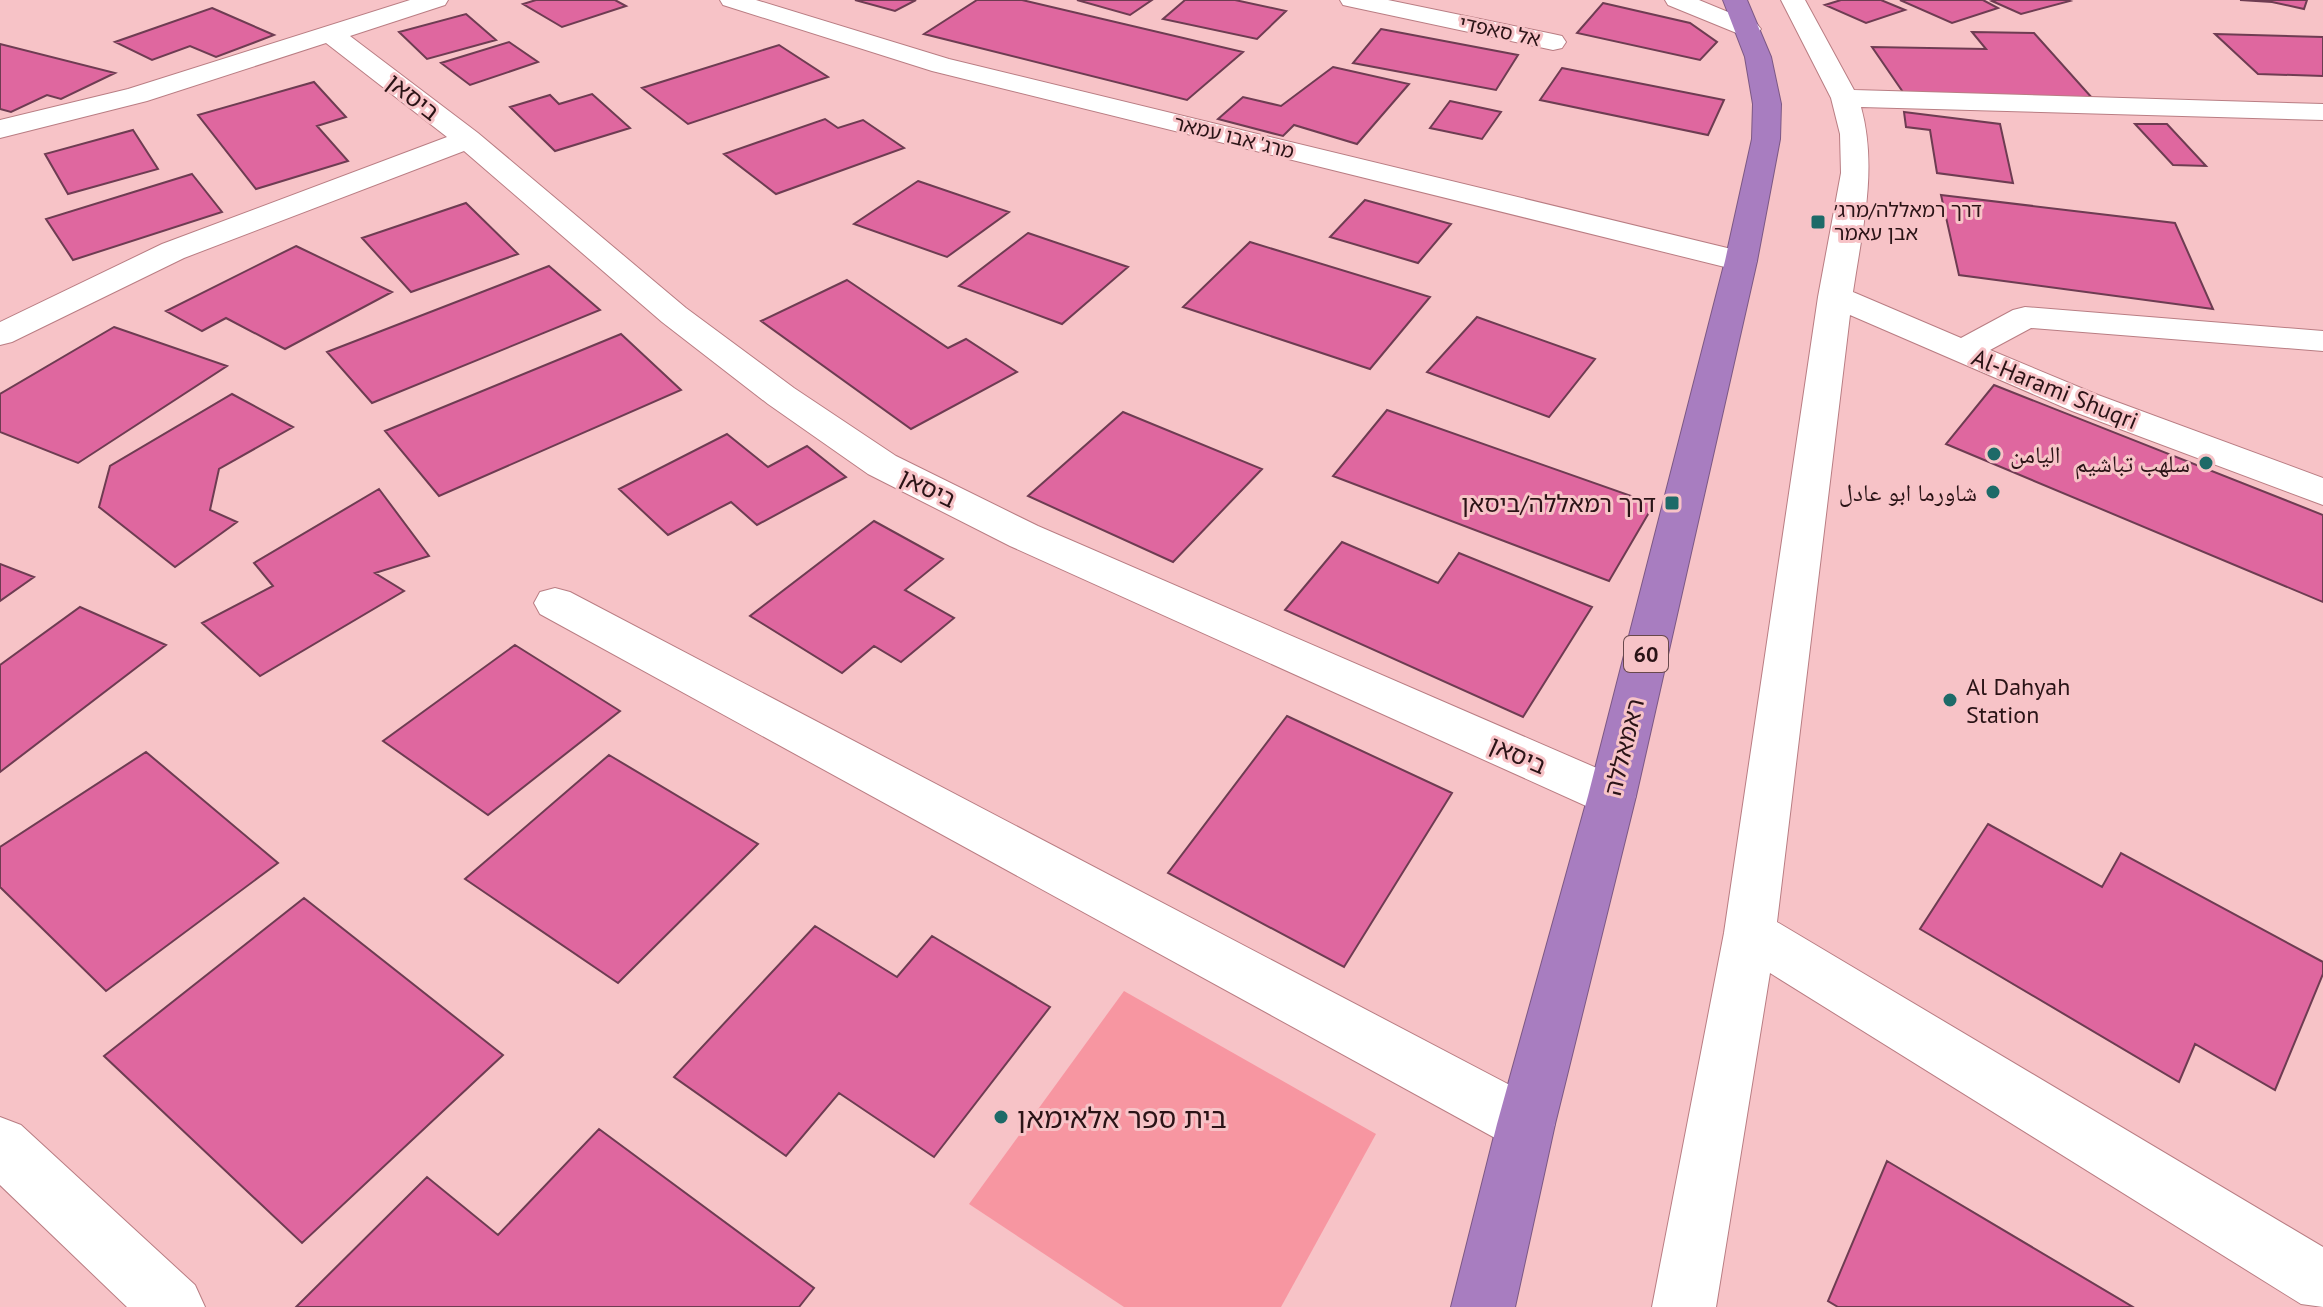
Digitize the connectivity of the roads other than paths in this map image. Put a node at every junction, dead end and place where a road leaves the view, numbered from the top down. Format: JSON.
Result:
{"nodes":[{"id":1,"x":436,"y":0,"type":"edge"},
{"id":2,"x":732,"y":0,"type":"edge"},
{"id":3,"x":1677,"y":0,"type":"edge"},
{"id":4,"x":1793,"y":0,"type":"edge"},
{"id":5,"x":1363,"y":1,"type":"edge"},
{"id":6,"x":348,"y":7,"type":"dead end"},
{"id":7,"x":1742,"y":14,"type":"edge"},
{"id":8,"x":376,"y":21,"type":"junction"},
{"id":9,"x":332,"y":35,"type":"junction"},
{"id":10,"x":1553,"y":42,"type":"dead end"},
{"id":11,"x":1845,"y":98,"type":"junction"},
{"id":12,"x":2323,"y":112,"type":"edge"},
{"id":13,"x":0,"y":129,"type":"edge"},
{"id":14,"x":468,"y":139,"type":"junction"},
{"id":15,"x":1741,"y":261,"type":"junction"},
{"id":16,"x":1835,"y":297,"type":"junction"},
{"id":17,"x":0,"y":335,"type":"edge"},
{"id":18,"x":2323,"y":341,"type":"edge"},
{"id":19,"x":1962,"y":351,"type":"junction"},
{"id":20,"x":2323,"y":492,"type":"edge"},
{"id":21,"x":555,"y":603,"type":"dead end"},
{"id":22,"x":1612,"y":796,"type":"junction"},
{"id":23,"x":1750,"y":933,"type":"junction"},
{"id":24,"x":1526,"y":1124,"type":"junction"},
{"id":25,"x":0,"y":1145,"type":"edge"},
{"id":26,"x":2323,"y":1282,"type":"edge"},
{"id":27,"x":173,"y":1307,"type":"edge"},
{"id":28,"x":1483,"y":1307,"type":"edge"},
{"id":29,"x":1684,"y":1307,"type":"edge"}],
"edges":[{"from":1,"to":8,"type":"street"},
{"from":2,"to":15,"type":"street","name":"מרג' אבו עמאר"},
{"from":3,"to":7,"type":"street"},
{"from":4,"to":11,"type":"street"},
{"from":5,"to":10,"type":"street","name":"אל סאפדי"},
{"from":6,"to":8,"type":"street"},
{"from":7,"to":15,"type":"highway","name":"ראמאללה","number":"60"},
{"from":8,"to":9,"type":"street"},
{"from":9,"to":13,"type":"street"},
{"from":9,"to":14,"type":"street","name":"ביסאן"},
{"from":11,"to":12,"type":"street"},
{"from":11,"to":16,"type":"street"},
{"from":14,"to":17,"type":"street"},
{"from":14,"to":22,"type":"street","name":"ביסאן"},
{"from":15,"to":22,"type":"highway","name":"ראמאללה","number":"60"},
{"from":16,"to":19,"type":"street","name":"Al-Harami Shuqri"},
{"from":16,"to":23,"type":"street"},
{"from":18,"to":19,"type":"street"},
{"from":19,"to":20,"type":"street","name":"Al-Harami Shuqri"},
{"from":21,"to":24,"type":"street"},
{"from":22,"to":24,"type":"highway","name":"ראמאללה","number":"60"},
{"from":23,"to":26,"type":"street"},
{"from":23,"to":29,"type":"street"},
{"from":24,"to":28,"type":"highway","name":"ראמאללה","number":"60"},
{"from":25,"to":27,"type":"street"}]}
